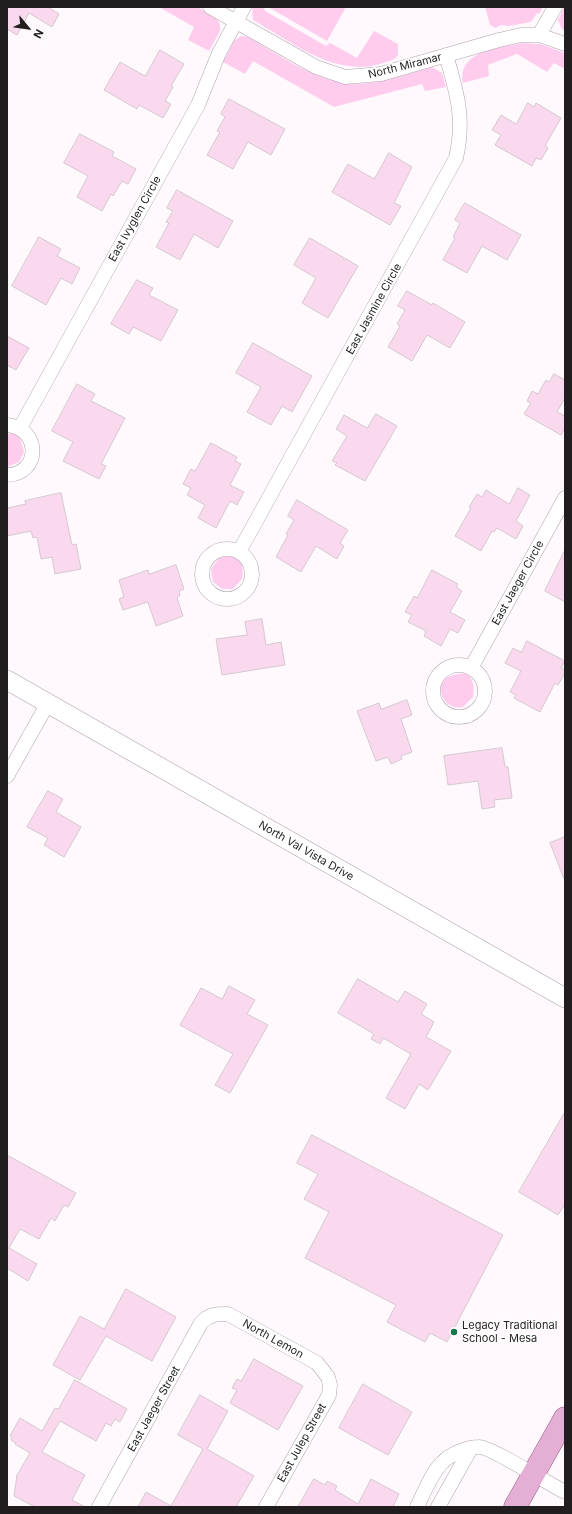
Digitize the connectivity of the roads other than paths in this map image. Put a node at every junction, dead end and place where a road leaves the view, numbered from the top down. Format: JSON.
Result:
{"nodes":[{"id":1,"x":210,"y":7,"type":"edge"},
{"id":2,"x":244,"y":7,"type":"edge"},
{"id":3,"x":555,"y":7,"type":"edge"},
{"id":4,"x":236,"y":22,"type":"junction"},
{"id":5,"x":539,"y":35,"type":"junction"},
{"id":6,"x":565,"y":44,"type":"edge"},
{"id":7,"x":446,"y":55,"type":"junction"},
{"id":8,"x":14,"y":427,"type":"edge"},
{"id":9,"x":7,"y":475,"type":"edge"},
{"id":10,"x":565,"y":498,"type":"edge"},
{"id":11,"x":239,"y":552,"type":"dead end"},
{"id":12,"x":471,"y":668,"type":"dead end"},
{"id":13,"x":7,"y":680,"type":"edge"},
{"id":14,"x":48,"y":703,"type":"junction"},
{"id":15,"x":7,"y":776,"type":"edge"},
{"id":16,"x":565,"y":998,"type":"edge"},
{"id":17,"x":212,"y":1315,"type":"joint"},
{"id":18,"x":328,"y":1376,"type":"joint"},
{"id":19,"x":565,"y":1418,"type":"edge"},
{"id":20,"x":471,"y":1448,"type":"junction"},
{"id":21,"x":533,"y":1475,"type":"junction"},
{"id":22,"x":427,"y":1486,"type":"junction"},
{"id":23,"x":565,"y":1492,"type":"edge"},
{"id":24,"x":442,"y":1501,"type":"edge"},
{"id":25,"x":99,"y":1507,"type":"edge"},
{"id":26,"x":266,"y":1507,"type":"edge"},
{"id":27,"x":417,"y":1507,"type":"edge"},
{"id":28,"x":515,"y":1507,"type":"edge"}],
"edges":[{"from":1,"to":4,"type":"street","name":"North Miramar"},
{"from":2,"to":4,"type":"street","name":"East Ivyglen Circle"},
{"from":3,"to":5,"type":"street"},
{"from":4,"to":7,"type":"street","name":"North Miramar"},
{"from":4,"to":8,"type":"street","name":"East Ivyglen Circle"},
{"from":5,"to":6,"type":"street","name":"North Miramar"},
{"from":5,"to":7,"type":"street","name":"North Miramar"},
{"from":7,"to":11,"type":"street","name":"East Jasmine Circle"},
{"from":8,"to":9,"type":"street","name":"East Ivyglen Circle"},
{"from":10,"to":12,"type":"street","name":"East Jaeger Circle"},
{"from":13,"to":14,"type":"main road","name":"North Val Vista Drive"},
{"from":14,"to":15,"type":"street"},
{"from":14,"to":16,"type":"main road","name":"North Val Vista Drive"},
{"from":17,"to":18,"type":"street","name":"North Lemon"},
{"from":17,"to":25,"type":"street","name":"East Jaeger Street"},
{"from":18,"to":26,"type":"street","name":"East Julep Street"},
{"from":19,"to":21,"type":"main road"},
{"from":20,"to":21,"type":"street"},
{"from":20,"to":22,"type":"street"},
{"from":20,"to":24,"type":"street"},
{"from":21,"to":23,"type":"street"},
{"from":21,"to":28,"type":"main road"},
{"from":22,"to":24,"type":"street"},
{"from":22,"to":27,"type":"street"}]}
